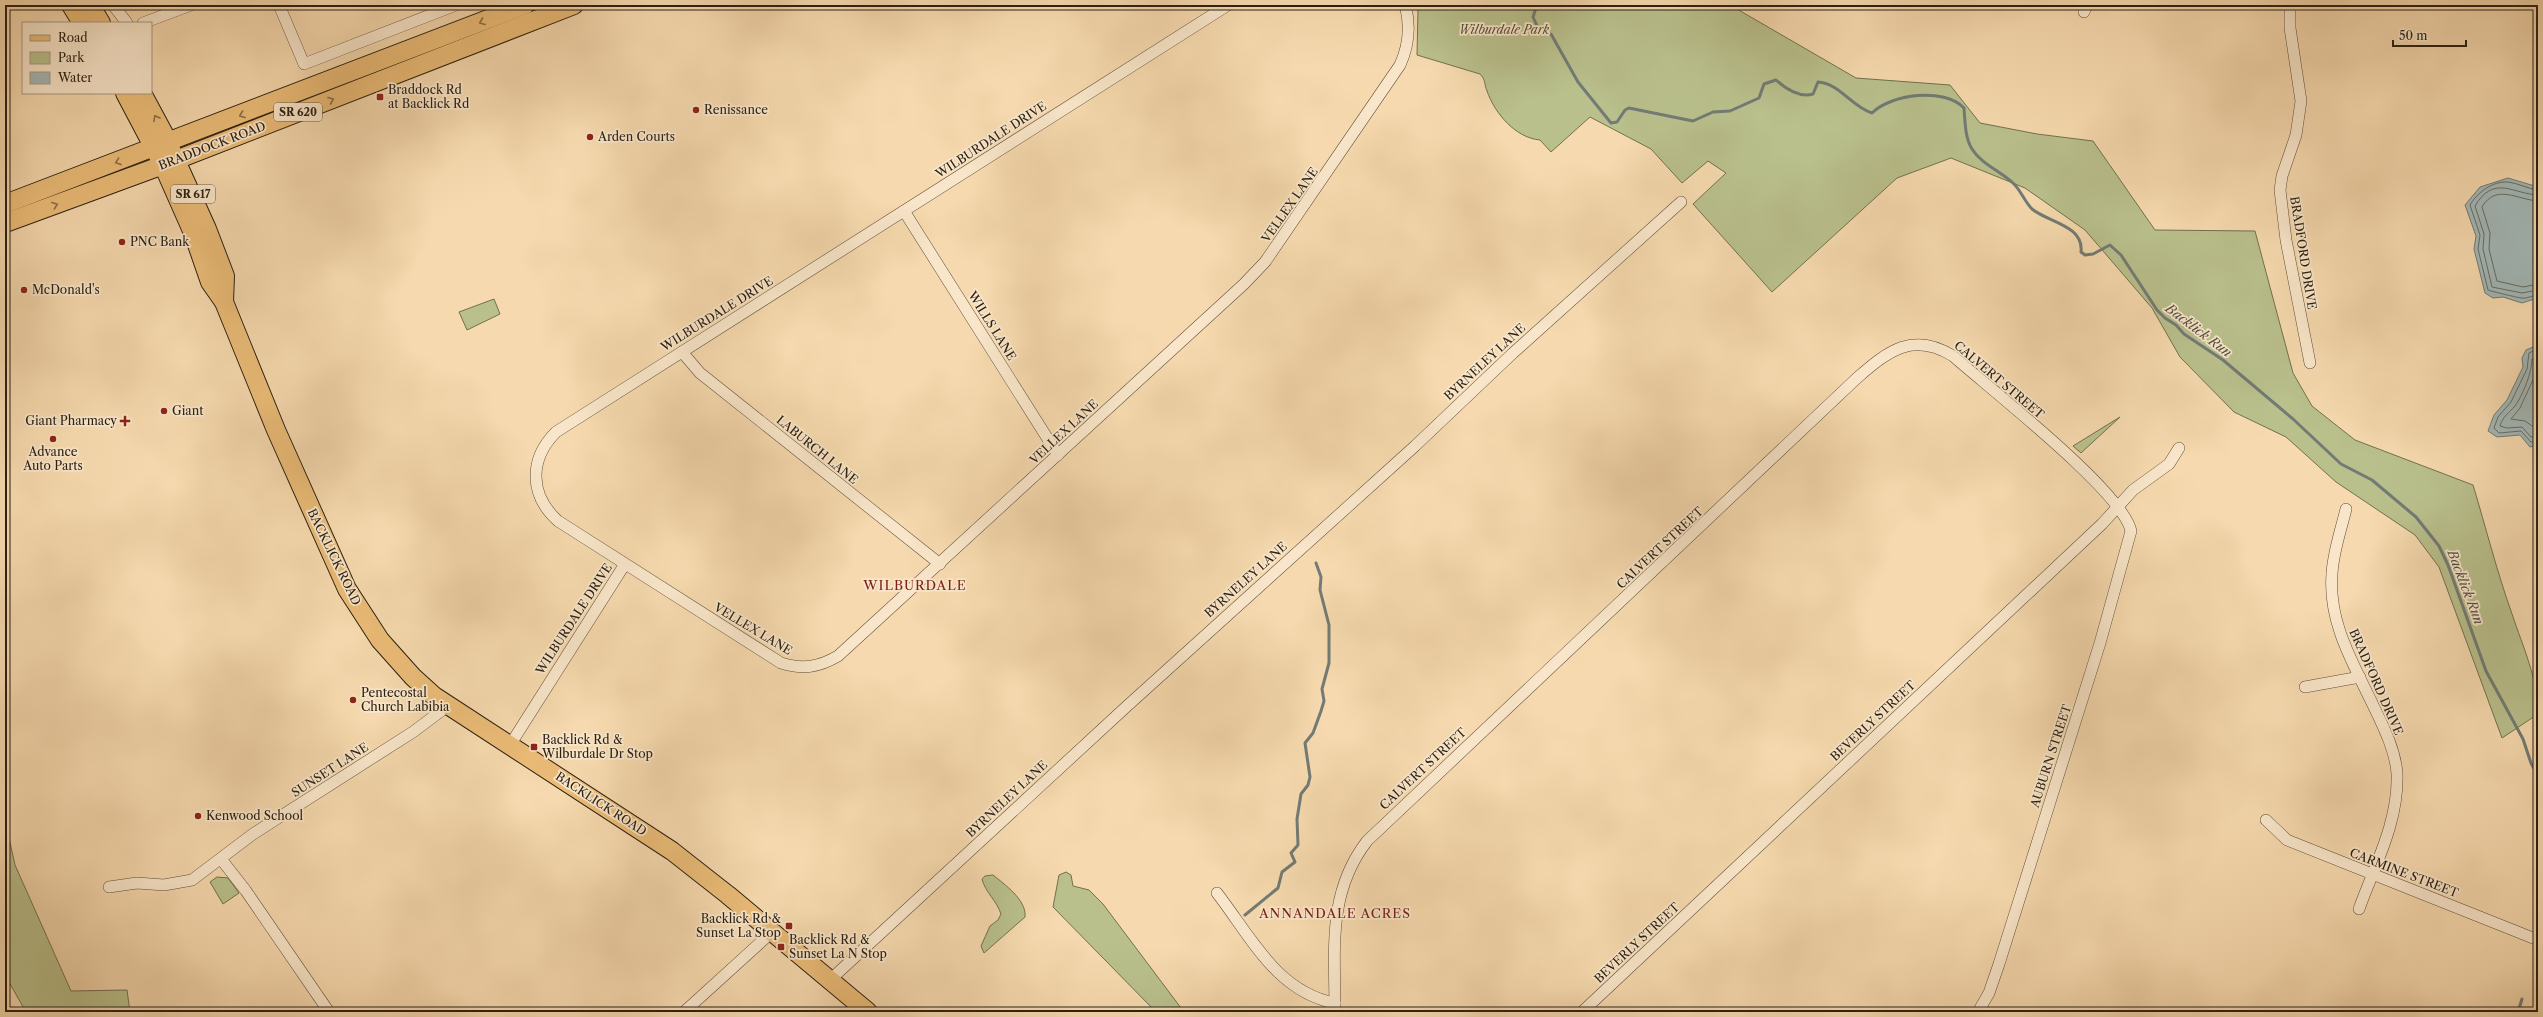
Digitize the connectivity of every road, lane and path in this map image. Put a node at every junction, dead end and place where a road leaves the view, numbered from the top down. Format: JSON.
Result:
{"nodes":[{"id":1,"x":71,"y":5,"type":"edge"},
{"id":2,"x":90,"y":5,"type":"edge"},
{"id":3,"x":113,"y":5,"type":"edge"},
{"id":4,"x":191,"y":5,"type":"edge"},
{"id":5,"x":279,"y":5,"type":"edge"},
{"id":6,"x":456,"y":5,"type":"edge"},
{"id":7,"x":574,"y":5,"type":"edge"},
{"id":8,"x":1228,"y":5,"type":"edge"},
{"id":9,"x":1405,"y":5,"type":"edge"},
{"id":10,"x":2290,"y":5,"type":"edge"},
{"id":11,"x":522,"y":10,"type":"edge"},
{"id":12,"x":81,"y":22,"type":"edge"},
{"id":13,"x":100,"y":22,"type":"edge"},
{"id":14,"x":126,"y":22,"type":"edge"},
{"id":15,"x":147,"y":22,"type":"edge"},
{"id":16,"x":126,"y":94,"type":"edge"},
{"id":17,"x":142,"y":94,"type":"edge"},
{"id":18,"x":162,"y":146,"type":"junction"},
{"id":19,"x":170,"y":162,"type":"junction"},
{"id":20,"x":1681,"y":202,"type":"dead end"},
{"id":21,"x":5,"y":204,"type":"edge"},
{"id":22,"x":904,"y":211,"type":"junction"},
{"id":23,"x":5,"y":223,"type":"edge"},
{"id":24,"x":682,"y":352,"type":"junction"},
{"id":25,"x":2310,"y":364,"type":"dead end"},
{"id":26,"x":2180,"y":448,"type":"dead end"},
{"id":27,"x":1058,"y":455,"type":"junction"},
{"id":28,"x":2119,"y":506,"type":"junction"},
{"id":29,"x":2346,"y":509,"type":"dead end"},
{"id":30,"x":625,"y":564,"type":"junction"},
{"id":31,"x":940,"y":564,"type":"junction"},
{"id":32,"x":2360,"y":677,"type":"junction"},
{"id":33,"x":2305,"y":687,"type":"dead end"},
{"id":34,"x":448,"y":705,"type":"junction"},
{"id":35,"x":510,"y":745,"type":"junction"},
{"id":36,"x":2266,"y":820,"type":"dead end"},
{"id":37,"x":221,"y":859,"type":"junction"},
{"id":38,"x":2371,"y":874,"type":"junction"},
{"id":39,"x":109,"y":887,"type":"dead end"},
{"id":40,"x":1217,"y":893,"type":"dead end"},
{"id":41,"x":2359,"y":909,"type":"dead end"},
{"id":42,"x":772,"y":932,"type":"junction"},
{"id":43,"x":2538,"y":940,"type":"edge"},
{"id":44,"x":830,"y":980,"type":"junction"},
{"id":45,"x":1335,"y":1008,"type":"edge"},
{"id":46,"x":329,"y":1012,"type":"edge"},
{"id":47,"x":684,"y":1012,"type":"edge"},
{"id":48,"x":868,"y":1012,"type":"edge"},
{"id":49,"x":1582,"y":1012,"type":"edge"},
{"id":50,"x":1978,"y":1012,"type":"edge"}],
"edges":[{"from":1,"to":12,"type":"main road"},
{"from":2,"to":13,"type":"main road"},
{"from":3,"to":14,"type":"street"},
{"from":4,"to":15,"type":"street"},
{"from":5,"to":6,"type":"street"},
{"from":7,"to":11,"type":"main road","name":"BRADDOCK ROAD","number":"SR 620"},
{"from":8,"to":22,"type":"street","name":"WILBURDALE DRIVE"},
{"from":9,"to":27,"type":"street","name":"VELLEX LANE"},
{"from":10,"to":25,"type":"street","name":"BRADFORD DRIVE"},
{"from":11,"to":18,"type":"main road","name":"BRADDOCK ROAD","number":"SR 620","one_way":true},
{"from":19,"to":11,"type":"main road","name":"BRADDOCK ROAD","number":"SR 620","one_way":true},
{"from":16,"to":18,"type":"main road","name":"BACKLICK ROAD","number":"SR 617"},
{"from":18,"to":17,"type":"main road","name":"BACKLICK ROAD","number":"SR 617","one_way":true},
{"from":18,"to":19,"type":"main road","name":"BACKLICK ROAD","number":"SR 617"},
{"from":18,"to":21,"type":"main road","name":"BRADDOCK ROAD","number":"SR 620","one_way":true},
{"from":23,"to":19,"type":"main road","name":"BRADDOCK ROAD","number":"SR 620","one_way":true},
{"from":19,"to":34,"type":"main road","name":"BACKLICK ROAD","number":"SR 617"},
{"from":20,"to":44,"type":"street","name":"BYRNELEY LANE"},
{"from":22,"to":24,"type":"street","name":"WILBURDALE DRIVE"},
{"from":22,"to":27,"type":"street","name":"WILLS LANE"},
{"from":24,"to":30,"type":"street","name":"WILBURDALE DRIVE"},
{"from":24,"to":31,"type":"street","name":"LABURCH LANE"},
{"from":26,"to":28,"type":"street","name":"BEVERLY STREET"},
{"from":27,"to":31,"type":"street","name":"VELLEX LANE"},
{"from":28,"to":45,"type":"street","name":"CALVERT STREET"},
{"from":28,"to":49,"type":"street","name":"BEVERLY STREET"},
{"from":28,"to":50,"type":"street","name":"AUBURN STREET"},
{"from":29,"to":32,"type":"street","name":"BRADFORD DRIVE"},
{"from":30,"to":31,"type":"street","name":"VELLEX LANE"},
{"from":30,"to":35,"type":"street","name":"WILBURDALE DRIVE"},
{"from":32,"to":33,"type":"street"},
{"from":32,"to":38,"type":"street","name":"BRADFORD DRIVE"},
{"from":34,"to":35,"type":"main road","name":"BACKLICK ROAD","number":"SR 617"},
{"from":34,"to":37,"type":"street","name":"SUNSET LANE"},
{"from":35,"to":42,"type":"main road","name":"BACKLICK ROAD","number":"SR 617"},
{"from":36,"to":38,"type":"street","name":"CARMINE STREET"},
{"from":37,"to":39,"type":"street","name":"SUNSET LANE"},
{"from":37,"to":46,"type":"street"},
{"from":38,"to":41,"type":"street","name":"BRADFORD DRIVE"},
{"from":38,"to":43,"type":"street","name":"CARMINE STREET"},
{"from":40,"to":45,"type":"street"},
{"from":42,"to":44,"type":"main road","name":"BACKLICK ROAD","number":"SR 617"},
{"from":42,"to":47,"type":"street"},
{"from":44,"to":48,"type":"main road","name":"BACKLICK ROAD","number":"SR 617"}]}
